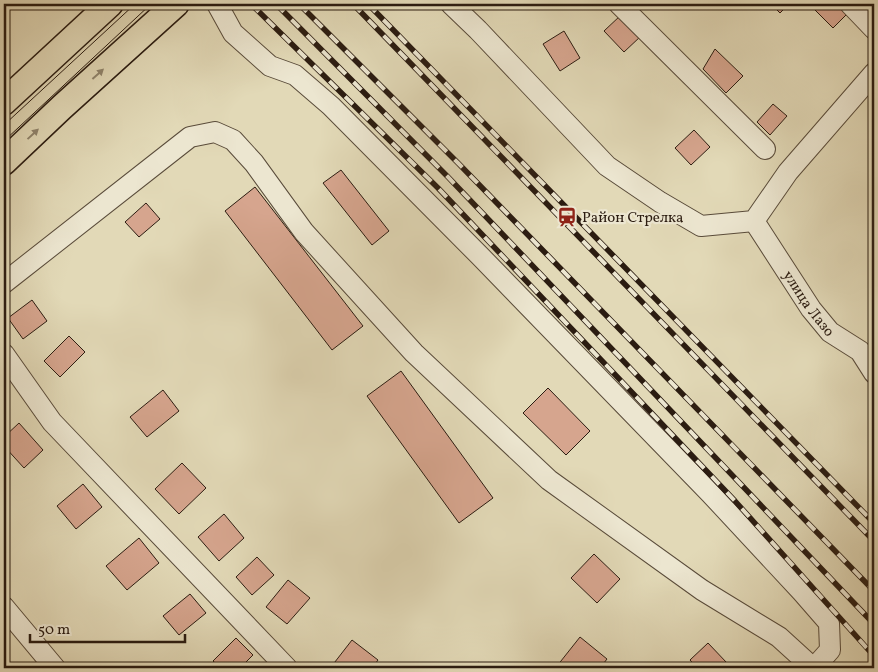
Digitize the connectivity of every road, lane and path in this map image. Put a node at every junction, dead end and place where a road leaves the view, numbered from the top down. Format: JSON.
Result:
{"nodes":[{"id":1,"x":110,"y":4,"type":"edge"},
{"id":2,"x":176,"y":4,"type":"edge"},
{"id":3,"x":217,"y":4,"type":"edge"},
{"id":4,"x":451,"y":4,"type":"edge"},
{"id":5,"x":475,"y":4,"type":"edge"},
{"id":6,"x":619,"y":4,"type":"edge"},
{"id":7,"x":850,"y":4,"type":"edge"},
{"id":8,"x":874,"y":29,"type":"edge"},
{"id":9,"x":478,"y":30,"type":"junction"},
{"id":10,"x":874,"y":73,"type":"edge"},
{"id":11,"x":4,"y":102,"type":"edge"},
{"id":12,"x":764,"y":149,"type":"dead end"},
{"id":13,"x":4,"y":162,"type":"edge"},
{"id":14,"x":754,"y":221,"type":"junction"},
{"id":15,"x":4,"y":283,"type":"edge"},
{"id":16,"x":4,"y":354,"type":"edge"},
{"id":17,"x":874,"y":374,"type":"edge"},
{"id":18,"x":4,"y":607,"type":"edge"},
{"id":19,"x":55,"y":668,"type":"edge"},
{"id":20,"x":287,"y":668,"type":"edge"},
{"id":21,"x":814,"y":668,"type":"edge"}],
"edges":[{"from":1,"to":11,"type":"main road"},
{"from":13,"to":2,"type":"main road","one_way":true},
{"from":3,"to":21,"type":"street"},
{"from":4,"to":9,"type":"street"},
{"from":5,"to":9,"type":"street"},
{"from":6,"to":12,"type":"street"},
{"from":7,"to":8,"type":"street"},
{"from":9,"to":14,"type":"street"},
{"from":10,"to":14,"type":"street"},
{"from":14,"to":17,"type":"street","name":"улица Лазо"},
{"from":15,"to":21,"type":"street"},
{"from":16,"to":20,"type":"street"},
{"from":18,"to":19,"type":"street"}]}
